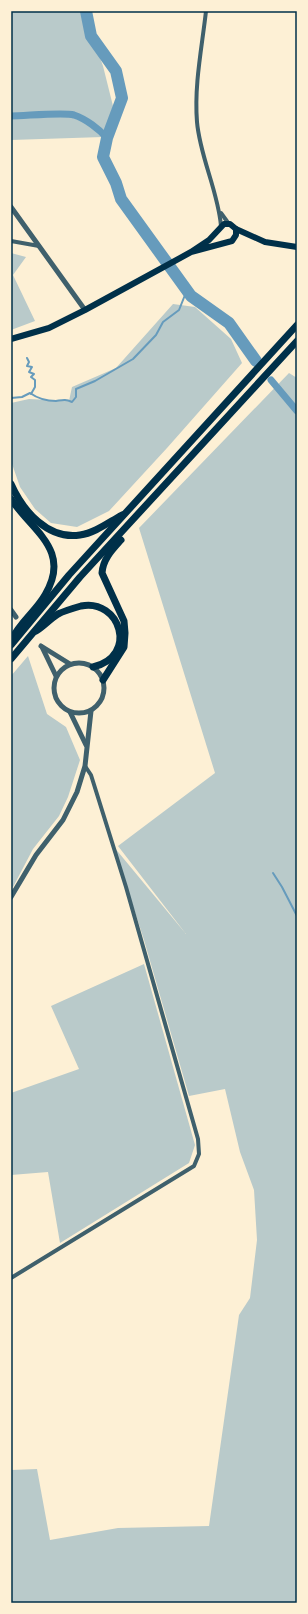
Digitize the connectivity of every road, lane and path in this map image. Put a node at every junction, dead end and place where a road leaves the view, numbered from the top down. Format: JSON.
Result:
{"nodes":[{"id":1,"x":206,"y":11,"type":"edge"},
{"id":2,"x":11,"y":207,"type":"edge"},
{"id":3,"x":220,"y":212,"type":"junction"},
{"id":4,"x":229,"y":224,"type":"junction"},
{"id":5,"x":220,"y":228,"type":"junction"},
{"id":6,"x":236,"y":229,"type":"junction"},
{"id":7,"x":11,"y":241,"type":"edge"},
{"id":8,"x":225,"y":242,"type":"junction"},
{"id":9,"x":39,"y":246,"type":"junction"},
{"id":10,"x":297,"y":247,"type":"edge"},
{"id":11,"x":191,"y":252,"type":"junction"},
{"id":12,"x":85,"y":310,"type":"junction"},
{"id":13,"x":297,"y":325,"type":"edge"},
{"id":14,"x":11,"y":339,"type":"edge"},
{"id":15,"x":297,"y":341,"type":"edge"},
{"id":16,"x":11,"y":484,"type":"edge"},
{"id":17,"x":11,"y":499,"type":"edge"},
{"id":18,"x":127,"y":512,"type":"junction"},
{"id":19,"x":137,"y":515,"type":"junction"},
{"id":20,"x":11,"y":610,"type":"edge"},
{"id":21,"x":16,"y":617,"type":"dead end"},
{"id":22,"x":33,"y":632,"type":"junction"},
{"id":23,"x":11,"y":641,"type":"edge"},
{"id":24,"x":11,"y":645,"type":"edge"},
{"id":25,"x":11,"y":660,"type":"edge"},
{"id":26,"x":70,"y":664,"type":"junction"},
{"id":27,"x":93,"y":667,"type":"junction"},
{"id":28,"x":56,"y":676,"type":"junction"},
{"id":29,"x":103,"y":680,"type":"junction"},
{"id":30,"x":91,"y":710,"type":"junction"},
{"id":31,"x":70,"y":712,"type":"junction"},
{"id":32,"x":86,"y":745,"type":"junction"},
{"id":33,"x":85,"y":766,"type":"junction"},
{"id":34,"x":11,"y":897,"type":"edge"},
{"id":35,"x":11,"y":1278,"type":"edge"}],
"edges":[{"from":1,"to":3,"type":"street"},
{"from":2,"to":9,"type":"street"},
{"from":3,"to":4,"type":"street"},
{"from":3,"to":5,"type":"street"},
{"from":4,"to":5,"type":"main road"},
{"from":4,"to":6,"type":"main road"},
{"from":5,"to":8,"type":"main road"},
{"from":5,"to":11,"type":"main road"},
{"from":6,"to":8,"type":"main road"},
{"from":6,"to":10,"type":"main road"},
{"from":7,"to":9,"type":"street"},
{"from":8,"to":11,"type":"main road"},
{"from":9,"to":12,"type":"street"},
{"from":11,"to":12,"type":"main road"},
{"from":12,"to":14,"type":"main road"},
{"from":13,"to":18,"type":"highway"},
{"from":15,"to":19,"type":"highway"},
{"from":16,"to":18,"type":"highway"},
{"from":17,"to":23,"type":"highway"},
{"from":18,"to":24,"type":"highway"},
{"from":19,"to":22,"type":"highway"},
{"from":19,"to":29,"type":"highway"},
{"from":20,"to":21,"type":"street"},
{"from":22,"to":25,"type":"highway"},
{"from":22,"to":27,"type":"highway"},
{"from":26,"to":27,"type":"street"},
{"from":26,"to":28,"type":"street"},
{"from":26,"to":28,"type":"street"},
{"from":27,"to":29,"type":"street"},
{"from":28,"to":31,"type":"street"},
{"from":29,"to":30,"type":"street"},
{"from":30,"to":31,"type":"street"},
{"from":30,"to":32,"type":"street"},
{"from":31,"to":32,"type":"street"},
{"from":32,"to":33,"type":"street"},
{"from":33,"to":34,"type":"street"},
{"from":33,"to":35,"type":"street"}]}
